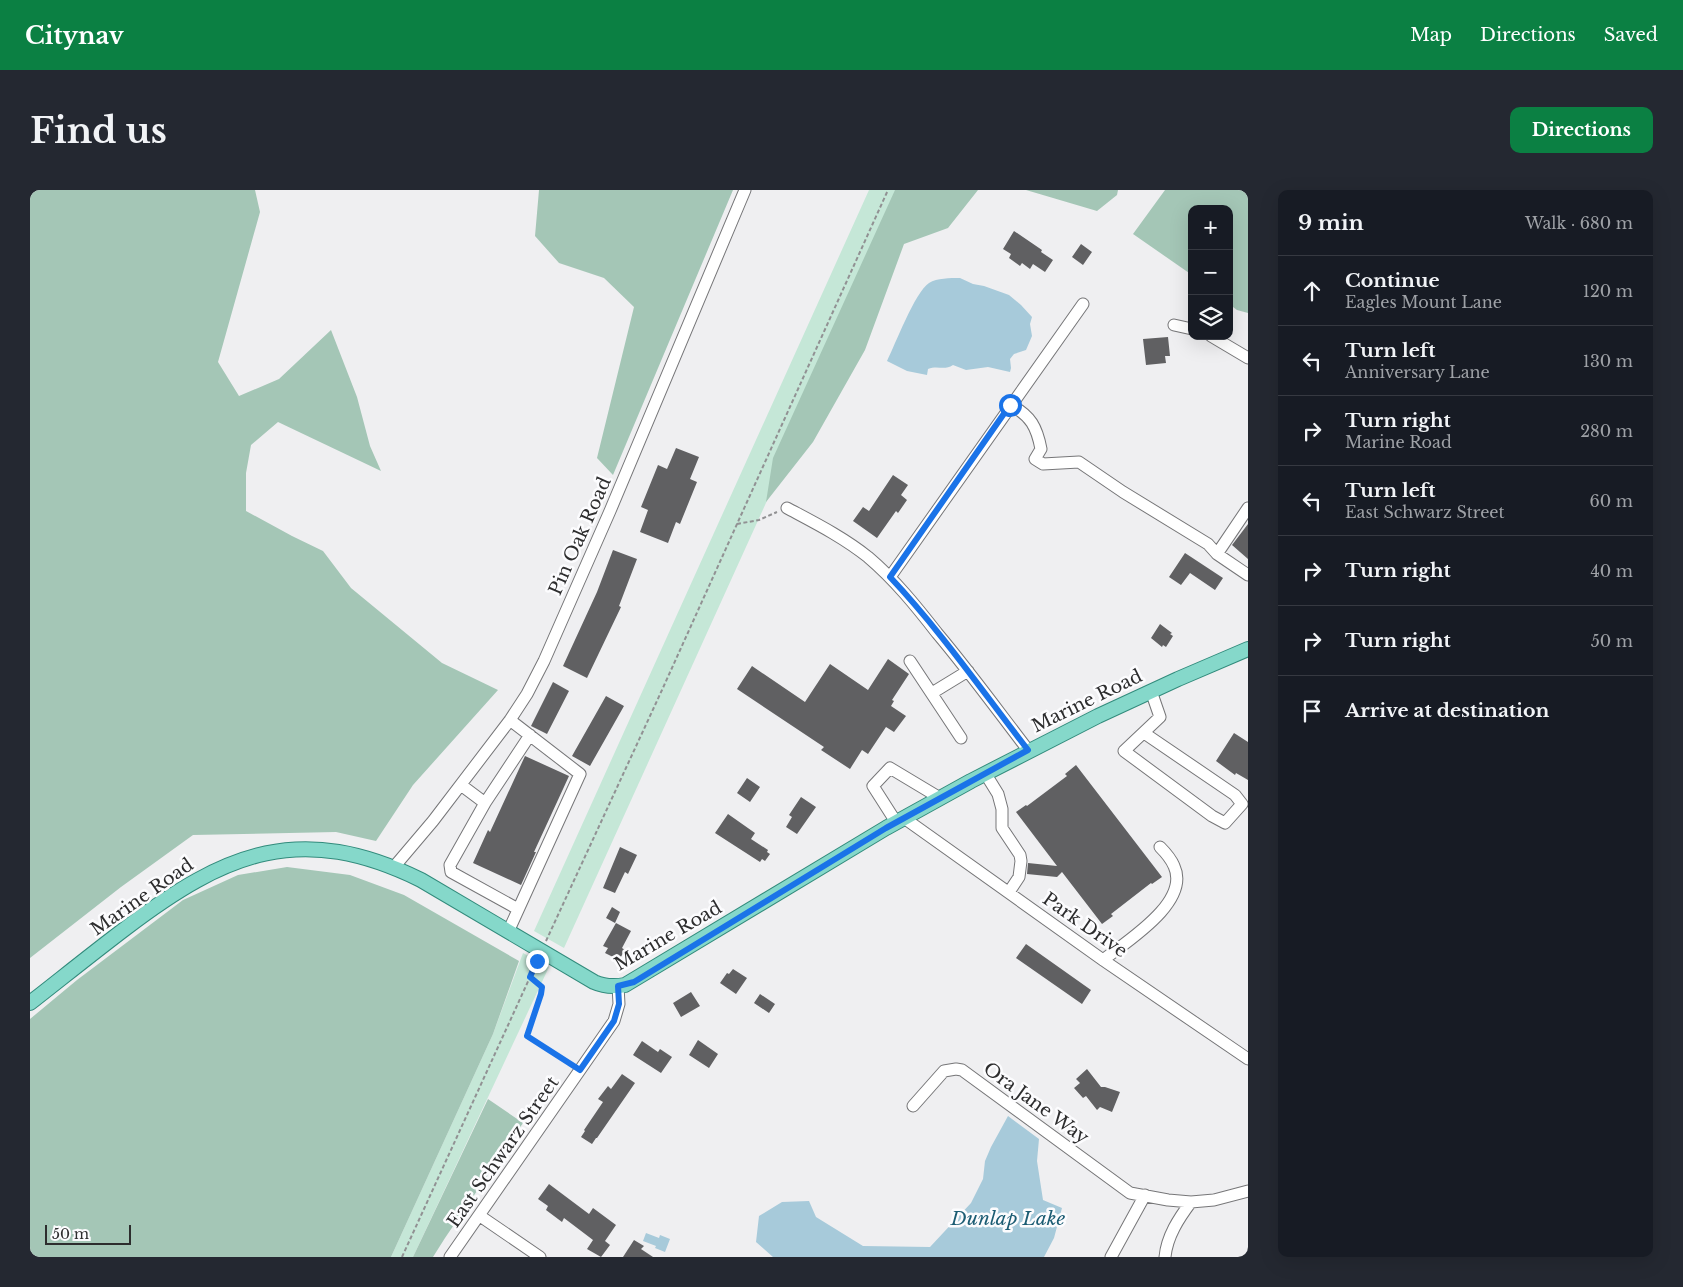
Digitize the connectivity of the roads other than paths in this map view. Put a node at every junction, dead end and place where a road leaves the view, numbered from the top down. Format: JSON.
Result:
{"nodes":[{"id":1,"x":745,"y":190,"type":"edge"},
{"id":2,"x":1083,"y":304,"type":"dead end"},
{"id":3,"x":1174,"y":325,"type":"dead end"},
{"id":4,"x":1188,"y":328,"type":"edge"},
{"id":5,"x":1218,"y":340,"type":"edge"},
{"id":6,"x":1248,"y":358,"type":"edge"},
{"id":7,"x":1010,"y":405,"type":"junction"},
{"id":8,"x":787,"y":508,"type":"road end"},
{"id":9,"x":1248,"y":508,"type":"edge"},
{"id":10,"x":1217,"y":554,"type":"junction"},
{"id":11,"x":1248,"y":575,"type":"edge"},
{"id":12,"x":890,"y":577,"type":"junction"},
{"id":13,"x":1248,"y":649,"type":"edge"},
{"id":14,"x":910,"y":661,"type":"dead end"},
{"id":15,"x":968,"y":671,"type":"junction"},
{"id":16,"x":1150,"y":691,"type":"junction"},
{"id":17,"x":932,"y":693,"type":"junction"},
{"id":18,"x":510,"y":720,"type":"junction"},
{"id":19,"x":1144,"y":733,"type":"junction"},
{"id":20,"x":530,"y":735,"type":"junction"},
{"id":21,"x":961,"y":738,"type":"dead end"},
{"id":22,"x":1028,"y":750,"type":"junction"},
{"id":23,"x":985,"y":773,"type":"junction"},
{"id":24,"x":461,"y":785,"type":"junction"},
{"id":25,"x":940,"y":798,"type":"junction"},
{"id":26,"x":485,"y":803,"type":"junction"},
{"id":27,"x":900,"y":820,"type":"junction"},
{"id":28,"x":1160,"y":847,"type":"dead end"},
{"id":29,"x":394,"y":867,"type":"junction"},
{"id":30,"x":1009,"y":892,"type":"junction"},
{"id":31,"x":518,"y":910,"type":"junction"},
{"id":32,"x":508,"y":932,"type":"junction"},
{"id":33,"x":1103,"y":960,"type":"junction"},
{"id":34,"x":618,"y":986,"type":"junction"},
{"id":35,"x":30,"y":1003,"type":"edge"},
{"id":36,"x":1248,"y":1059,"type":"edge"},
{"id":37,"x":913,"y":1106,"type":"dead end"},
{"id":38,"x":1248,"y":1191,"type":"edge"},
{"id":39,"x":1145,"y":1195,"type":"junction"},
{"id":40,"x":1191,"y":1202,"type":"junction"},
{"id":41,"x":480,"y":1216,"type":"junction"},
{"id":42,"x":450,"y":1257,"type":"edge"},
{"id":43,"x":540,"y":1257,"type":"edge"},
{"id":44,"x":1111,"y":1257,"type":"edge"},
{"id":45,"x":1165,"y":1257,"type":"edge"}],
"edges":[{"from":1,"to":18,"type":"street","name":"Pin Oak Road"},
{"from":2,"to":7,"type":"street"},
{"from":3,"to":4,"type":"street"},
{"from":5,"to":6,"type":"street"},
{"from":7,"to":10,"type":"street"},
{"from":7,"to":12,"type":"street"},
{"from":8,"to":12,"type":"street"},
{"from":9,"to":10,"type":"street"},
{"from":10,"to":11,"type":"street"},
{"from":12,"to":15,"type":"street"},
{"from":13,"to":16,"type":"main road","name":"Marine Road"},
{"from":14,"to":17,"type":"street"},
{"from":15,"to":17,"type":"street"},
{"from":15,"to":22,"type":"street"},
{"from":16,"to":19,"type":"street"},
{"from":16,"to":22,"type":"main road","name":"Marine Road"},
{"from":17,"to":21,"type":"street"},
{"from":18,"to":20,"type":"street"},
{"from":18,"to":24,"type":"street","name":"Pin Oak Road"},
{"from":19,"to":19,"type":"street"},
{"from":20,"to":26,"type":"street"},
{"from":20,"to":31,"type":"street"},
{"from":22,"to":23,"type":"main road","name":"Marine Road"},
{"from":23,"to":25,"type":"main road","name":"Marine Road"},
{"from":23,"to":30,"type":"street"},
{"from":24,"to":26,"type":"street"},
{"from":24,"to":29,"type":"street","name":"Pin Oak Road"},
{"from":25,"to":27,"type":"main road","name":"Marine Road"},
{"from":25,"to":27,"type":"street"},
{"from":26,"to":31,"type":"street"},
{"from":27,"to":30,"type":"street","name":"Park Drive"},
{"from":27,"to":34,"type":"main road","name":"Marine Road"},
{"from":28,"to":33,"type":"street"},
{"from":29,"to":32,"type":"main road","name":"Marine Road"},
{"from":29,"to":35,"type":"main road","name":"Marine Road"},
{"from":30,"to":33,"type":"street","name":"Park Drive"},
{"from":31,"to":32,"type":"street"},
{"from":32,"to":34,"type":"main road","name":"Marine Road"},
{"from":33,"to":36,"type":"street","name":"Park Drive"},
{"from":34,"to":41,"type":"street","name":"East Schwarz Street"},
{"from":37,"to":39,"type":"street","name":"Ora Jane Way"},
{"from":38,"to":40,"type":"street","name":"Ora Jane Way"},
{"from":39,"to":40,"type":"street","name":"Ora Jane Way"},
{"from":39,"to":44,"type":"street"},
{"from":40,"to":45,"type":"street"},
{"from":41,"to":42,"type":"street","name":"East Schwarz Street"},
{"from":41,"to":43,"type":"street"}]}
